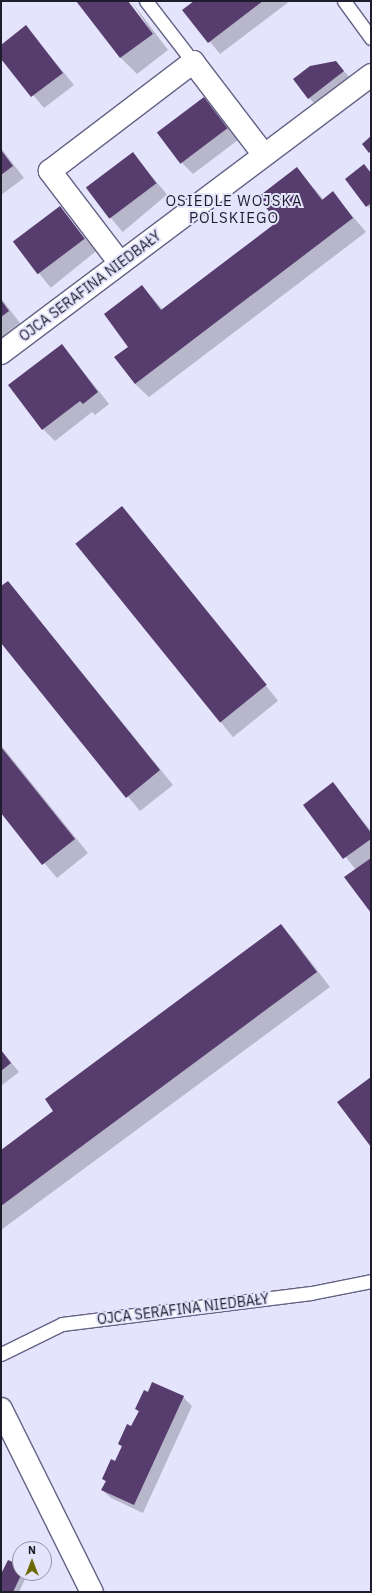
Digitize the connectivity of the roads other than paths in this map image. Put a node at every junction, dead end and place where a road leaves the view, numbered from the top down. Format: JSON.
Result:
{"nodes":[{"id":1,"x":146,"y":1,"type":"edge"},
{"id":2,"x":344,"y":1,"type":"edge"},
{"id":3,"x":371,"y":38,"type":"edge"},
{"id":4,"x":192,"y":62,"type":"junction"},
{"id":5,"x":371,"y":75,"type":"edge"},
{"id":6,"x":264,"y":155,"type":"junction"},
{"id":7,"x":120,"y":263,"type":"junction"},
{"id":8,"x":1,"y":353,"type":"edge"},
{"id":9,"x":371,"y":1281,"type":"edge"},
{"id":10,"x":1,"y":1354,"type":"edge"},
{"id":11,"x":1,"y":1409,"type":"edge"},
{"id":12,"x":92,"y":1592,"type":"edge"}],
"edges":[{"from":1,"to":4,"type":"lane"},
{"from":2,"to":3,"type":"lane"},
{"from":4,"to":6,"type":"street"},
{"from":4,"to":7,"type":"street"},
{"from":5,"to":6,"type":"street","name":"OJCA SERAFINA NIEDBAŁY"},
{"from":6,"to":7,"type":"street","name":"OJCA SERAFINA NIEDBAŁY"},
{"from":7,"to":8,"type":"street","name":"OJCA SERAFINA NIEDBAŁY"},
{"from":9,"to":10,"type":"lane","name":"OJCA SERAFINA NIEDBAŁY"},
{"from":11,"to":12,"type":"street"}]}
